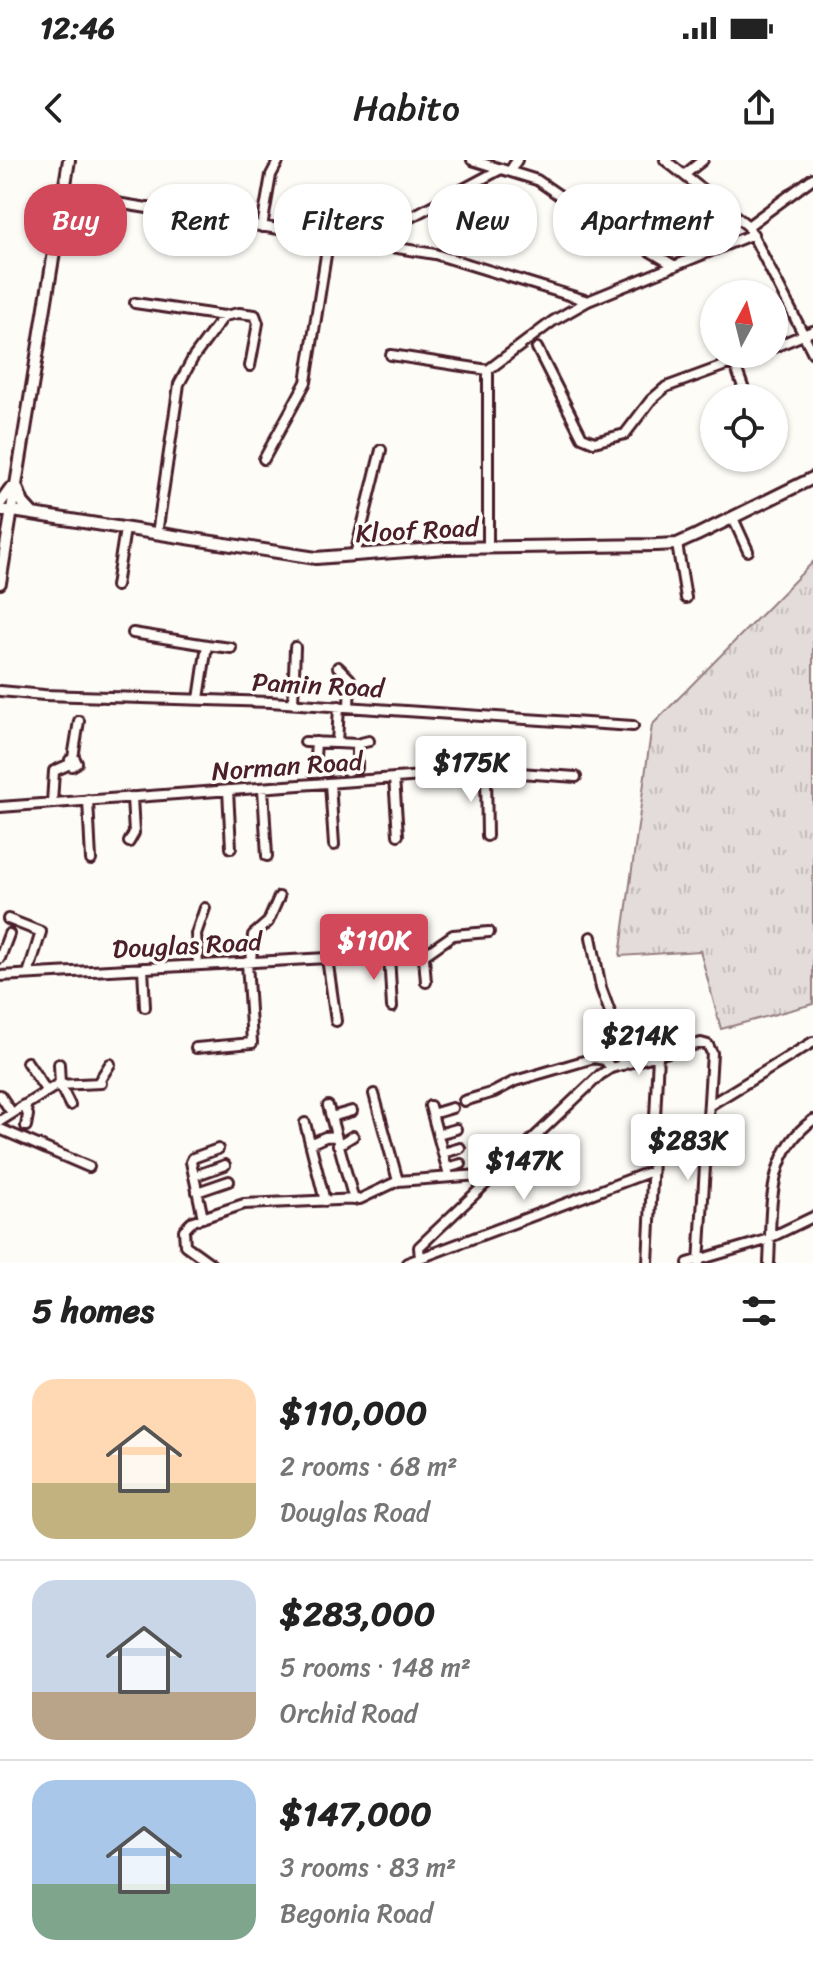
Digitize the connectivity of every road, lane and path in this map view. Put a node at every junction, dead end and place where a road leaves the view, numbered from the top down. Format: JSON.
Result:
{"nodes":[{"id":1,"x":63,"y":160,"type":"edge"},
{"id":2,"x":69,"y":160,"type":"edge"},
{"id":3,"x":279,"y":160,"type":"edge"},
{"id":4,"x":472,"y":160,"type":"edge"},
{"id":5,"x":517,"y":160,"type":"edge"},
{"id":6,"x":665,"y":160,"type":"edge"},
{"id":7,"x":703,"y":160,"type":"edge"},
{"id":8,"x":506,"y":170,"type":"junction"},
{"id":9,"x":684,"y":175,"type":"junction"},
{"id":10,"x":813,"y":178,"type":"edge"},
{"id":11,"x":62,"y":184,"type":"edge"},
{"id":12,"x":64,"y":184,"type":"edge"},
{"id":13,"x":127,"y":205,"type":"edge"},
{"id":14,"x":412,"y":217,"type":"edge"},
{"id":15,"x":262,"y":227,"type":"junction"},
{"id":16,"x":274,"y":229,"type":"edge"},
{"id":17,"x":750,"y":230,"type":"junction"},
{"id":18,"x":412,"y":250,"type":"edge"},
{"id":19,"x":49,"y":256,"type":"edge"},
{"id":20,"x":51,"y":256,"type":"edge"},
{"id":21,"x":326,"y":256,"type":"edge"},
{"id":22,"x":675,"y":266,"type":"junction"},
{"id":23,"x":588,"y":301,"type":"junction"},
{"id":24,"x":135,"y":303,"type":"dead end"},
{"id":25,"x":43,"y":305,"type":"junction"},
{"id":26,"x":224,"y":316,"type":"junction"},
{"id":27,"x":804,"y":335,"type":"edge"},
{"id":28,"x":537,"y":348,"type":"dead end"},
{"id":29,"x":813,"y":353,"type":"edge"},
{"id":30,"x":391,"y":355,"type":"dead end"},
{"id":31,"x":250,"y":366,"type":"dead end"},
{"id":32,"x":716,"y":368,"type":"edge"},
{"id":33,"x":488,"y":370,"type":"junction"},
{"id":34,"x":381,"y":450,"type":"dead end"},
{"id":35,"x":264,"y":459,"type":"dead end"},
{"id":36,"x":813,"y":478,"type":"edge"},
{"id":37,"x":13,"y":486,"type":"junction"},
{"id":38,"x":5,"y":509,"type":"edge"},
{"id":39,"x":32,"y":514,"type":"junction"},
{"id":40,"x":733,"y":518,"type":"junction"},
{"id":41,"x":125,"y":529,"type":"junction"},
{"id":42,"x":4,"y":530,"type":"edge"},
{"id":43,"x":157,"y":534,"type":"junction"},
{"id":44,"x":677,"y":544,"type":"junction"},
{"id":45,"x":0,"y":546,"type":"edge"},
{"id":46,"x":488,"y":547,"type":"junction"},
{"id":47,"x":748,"y":551,"type":"dead end"},
{"id":48,"x":355,"y":555,"type":"junction"},
{"id":49,"x":0,"y":583,"type":"edge"},
{"id":50,"x":116,"y":586,"type":"dead end"},
{"id":51,"x":686,"y":598,"type":"dead end"},
{"id":52,"x":133,"y":633,"type":"dead end"},
{"id":53,"x":207,"y":645,"type":"junction"},
{"id":54,"x":295,"y":647,"type":"dead end"},
{"id":55,"x":231,"y":648,"type":"dead end"},
{"id":56,"x":338,"y":667,"type":"dead end"},
{"id":57,"x":0,"y":691,"type":"edge"},
{"id":58,"x":199,"y":699,"type":"junction"},
{"id":59,"x":293,"y":703,"type":"junction"},
{"id":60,"x":344,"y":707,"type":"junction"},
{"id":61,"x":79,"y":721,"type":"dead end"},
{"id":62,"x":633,"y":726,"type":"dead end"},
{"id":63,"x":369,"y":741,"type":"dead end"},
{"id":64,"x":305,"y":742,"type":"dead end"},
{"id":65,"x":316,"y":742,"type":"junction"},
{"id":66,"x":337,"y":743,"type":"junction"},
{"id":67,"x":357,"y":744,"type":"junction"},
{"id":68,"x":347,"y":771,"type":"dead end"},
{"id":69,"x":325,"y":772,"type":"dead end"},
{"id":70,"x":486,"y":772,"type":"junction"},
{"id":71,"x":304,"y":773,"type":"dead end"},
{"id":72,"x":314,"y":773,"type":"junction"},
{"id":73,"x":576,"y":777,"type":"dead end"},
{"id":74,"x":394,"y":778,"type":"junction"},
{"id":75,"x":330,"y":783,"type":"junction"},
{"id":76,"x":263,"y":788,"type":"junction"},
{"id":77,"x":228,"y":790,"type":"junction"},
{"id":78,"x":132,"y":797,"type":"junction"},
{"id":79,"x":88,"y":800,"type":"junction"},
{"id":80,"x":52,"y":803,"type":"junction"},
{"id":81,"x":0,"y":807,"type":"edge"},
{"id":82,"x":398,"y":835,"type":"dead end"},
{"id":83,"x":487,"y":836,"type":"dead end"},
{"id":84,"x":129,"y":842,"type":"dead end"},
{"id":85,"x":334,"y":845,"type":"dead end"},
{"id":86,"x":231,"y":848,"type":"dead end"},
{"id":87,"x":267,"y":856,"type":"dead end"},
{"id":88,"x":91,"y":860,"type":"dead end"},
{"id":89,"x":279,"y":897,"type":"dead end"},
{"id":90,"x":205,"y":908,"type":"dead end"},
{"id":91,"x":8,"y":919,"type":"dead end"},
{"id":92,"x":489,"y":932,"type":"dead end"},
{"id":93,"x":9,"y":934,"type":"dead end"},
{"id":94,"x":591,"y":937,"type":"dead end"},
{"id":95,"x":389,"y":955,"type":"junction"},
{"id":96,"x":423,"y":956,"type":"junction"},
{"id":97,"x":0,"y":958,"type":"edge"},
{"id":98,"x":327,"y":958,"type":"junction"},
{"id":99,"x":249,"y":962,"type":"junction"},
{"id":100,"x":198,"y":965,"type":"junction"},
{"id":101,"x":143,"y":968,"type":"junction"},
{"id":102,"x":28,"y":974,"type":"junction"},
{"id":103,"x":0,"y":976,"type":"edge"},
{"id":104,"x":426,"y":982,"type":"dead end"},
{"id":105,"x":145,"y":1007,"type":"dead end"},
{"id":106,"x":392,"y":1007,"type":"dead end"},
{"id":107,"x":336,"y":1021,"type":"dead end"},
{"id":108,"x":813,"y":1042,"type":"edge"},
{"id":109,"x":196,"y":1048,"type":"dead end"},
{"id":110,"x":658,"y":1055,"type":"junction"},
{"id":111,"x":27,"y":1062,"type":"dead end"},
{"id":112,"x":59,"y":1064,"type":"dead end"},
{"id":113,"x":110,"y":1064,"type":"dead end"},
{"id":114,"x":623,"y":1065,"type":"junction"},
{"id":115,"x":611,"y":1068,"type":"junction"},
{"id":116,"x":60,"y":1085,"type":"junction"},
{"id":117,"x":46,"y":1090,"type":"junction"},
{"id":118,"x":374,"y":1094,"type":"dead end"},
{"id":119,"x":0,"y":1095,"type":"edge"},
{"id":120,"x":464,"y":1101,"type":"dead end"},
{"id":121,"x":24,"y":1105,"type":"junction"},
{"id":122,"x":70,"y":1105,"type":"dead end"},
{"id":123,"x":710,"y":1105,"type":"junction"},
{"id":124,"x":328,"y":1106,"type":"dead end"},
{"id":125,"x":452,"y":1108,"type":"dead end"},
{"id":126,"x":352,"y":1111,"type":"dead end"},
{"id":127,"x":12,"y":1113,"type":"junction"},
{"id":128,"x":331,"y":1117,"type":"junction"},
{"id":129,"x":813,"y":1120,"type":"edge"},
{"id":130,"x":0,"y":1121,"type":"edge"},
{"id":131,"x":305,"y":1123,"type":"dead end"},
{"id":132,"x":26,"y":1126,"type":"dead end"},
{"id":133,"x":0,"y":1129,"type":"edge"},
{"id":134,"x":456,"y":1129,"type":"dead end"},
{"id":135,"x":438,"y":1134,"type":"junction"},
{"id":136,"x":353,"y":1136,"type":"dead end"},
{"id":137,"x":337,"y":1140,"type":"junction"},
{"id":138,"x":314,"y":1142,"type":"dead end"},
{"id":139,"x":460,"y":1148,"type":"dead end"},
{"id":140,"x":218,"y":1149,"type":"dead end"},
{"id":141,"x":443,"y":1153,"type":"junction"},
{"id":142,"x":461,"y":1164,"type":"dead end"},
{"id":143,"x":225,"y":1165,"type":"dead end"},
{"id":144,"x":89,"y":1167,"type":"dead end"},
{"id":145,"x":652,"y":1171,"type":"junction"},
{"id":146,"x":448,"y":1172,"type":"junction"},
{"id":147,"x":493,"y":1174,"type":"junction"},
{"id":148,"x":194,"y":1176,"type":"junction"},
{"id":149,"x":229,"y":1181,"type":"dead end"},
{"id":150,"x":398,"y":1181,"type":"junction"},
{"id":151,"x":197,"y":1192,"type":"junction"},
{"id":152,"x":354,"y":1200,"type":"junction"},
{"id":153,"x":325,"y":1201,"type":"junction"},
{"id":154,"x":813,"y":1217,"type":"edge"},
{"id":155,"x":203,"y":1218,"type":"junction"},
{"id":156,"x":770,"y":1237,"type":"junction"},
{"id":157,"x":419,"y":1247,"type":"junction"},
{"id":158,"x":420,"y":1259,"type":"junction"},
{"id":159,"x":699,"y":1262,"type":"edge"},
{"id":160,"x":210,"y":1263,"type":"edge"},
{"id":161,"x":405,"y":1263,"type":"edge"},
{"id":162,"x":648,"y":1263,"type":"edge"},
{"id":163,"x":688,"y":1263,"type":"edge"},
{"id":164,"x":769,"y":1263,"type":"edge"}],
"edges":[{"from":1,"to":11,"type":"main road"},
{"from":2,"to":12,"type":"main road"},
{"from":3,"to":15,"type":"street"},
{"from":4,"to":8,"type":"street"},
{"from":5,"to":8,"type":"street"},
{"from":6,"to":9,"type":"street"},
{"from":7,"to":9,"type":"street"},
{"from":8,"to":14,"type":"street"},
{"from":8,"to":22,"type":"street"},
{"from":9,"to":17,"type":"street"},
{"from":10,"to":17,"type":"street"},
{"from":13,"to":15,"type":"street"},
{"from":15,"to":16,"type":"street"},
{"from":17,"to":22,"type":"street"},
{"from":17,"to":27,"type":"street"},
{"from":18,"to":23,"type":"street"},
{"from":19,"to":25,"type":"main road"},
{"from":20,"to":25,"type":"main road"},
{"from":21,"to":35,"type":"street"},
{"from":22,"to":23,"type":"street"},
{"from":23,"to":33,"type":"street"},
{"from":24,"to":26,"type":"street"},
{"from":25,"to":37,"type":"main road"},
{"from":26,"to":31,"type":"street"},
{"from":26,"to":43,"type":"street"},
{"from":27,"to":29,"type":"street"},
{"from":28,"to":32,"type":"street"},
{"from":30,"to":33,"type":"street"},
{"from":33,"to":46,"type":"street"},
{"from":34,"to":48,"type":"street"},
{"from":36,"to":40,"type":"main road","name":"Kloof Road"},
{"from":37,"to":38,"type":"main road"},
{"from":37,"to":39,"type":"main road"},
{"from":38,"to":39,"type":"main road","name":"Kloof Road"},
{"from":38,"to":42,"type":"main road"},
{"from":39,"to":41,"type":"main road","name":"Kloof Road"},
{"from":39,"to":42,"type":"main road"},
{"from":40,"to":44,"type":"main road","name":"Kloof Road"},
{"from":40,"to":47,"type":"street"},
{"from":41,"to":43,"type":"main road","name":"Kloof Road"},
{"from":41,"to":50,"type":"street"},
{"from":42,"to":45,"type":"main road"},
{"from":42,"to":49,"type":"main road"},
{"from":43,"to":48,"type":"main road","name":"Kloof Road"},
{"from":44,"to":46,"type":"main road","name":"Kloof Road"},
{"from":44,"to":51,"type":"street"},
{"from":46,"to":48,"type":"main road","name":"Kloof Road"},
{"from":52,"to":53,"type":"street"},
{"from":53,"to":55,"type":"street"},
{"from":53,"to":58,"type":"street"},
{"from":54,"to":59,"type":"street"},
{"from":56,"to":60,"type":"street"},
{"from":57,"to":58,"type":"street","name":"Pamin Road"},
{"from":58,"to":59,"type":"street","name":"Pamin Road"},
{"from":59,"to":60,"type":"street","name":"Pamin Road"},
{"from":60,"to":62,"type":"street","name":"Pamin Road"},
{"from":60,"to":66,"type":"street"},
{"from":61,"to":80,"type":"street"},
{"from":63,"to":67,"type":"street"},
{"from":64,"to":65,"type":"street"},
{"from":65,"to":66,"type":"street"},
{"from":65,"to":72,"type":"street"},
{"from":66,"to":67,"type":"street"},
{"from":67,"to":68,"type":"street"},
{"from":69,"to":72,"type":"street"},
{"from":70,"to":73,"type":"street","name":"Norman Road"},
{"from":70,"to":74,"type":"street","name":"Norman Road"},
{"from":70,"to":83,"type":"street"},
{"from":71,"to":72,"type":"street"},
{"from":74,"to":75,"type":"street","name":"Norman Road"},
{"from":74,"to":82,"type":"street"},
{"from":75,"to":76,"type":"street","name":"Norman Road"},
{"from":75,"to":85,"type":"street"},
{"from":76,"to":77,"type":"street","name":"Norman Road"},
{"from":76,"to":87,"type":"street"},
{"from":77,"to":78,"type":"street","name":"Norman Road"},
{"from":77,"to":86,"type":"street"},
{"from":78,"to":79,"type":"street","name":"Norman Road"},
{"from":78,"to":84,"type":"street"},
{"from":79,"to":80,"type":"street","name":"Norman Road"},
{"from":79,"to":88,"type":"street"},
{"from":80,"to":81,"type":"street","name":"Norman Road"},
{"from":89,"to":99,"type":"street"},
{"from":90,"to":100,"type":"street"},
{"from":91,"to":102,"type":"street"},
{"from":92,"to":96,"type":"street"},
{"from":93,"to":97,"type":"street"},
{"from":94,"to":114,"type":"street"},
{"from":95,"to":96,"type":"street","name":"Douglas Road"},
{"from":95,"to":98,"type":"street","name":"Douglas Road"},
{"from":95,"to":106,"type":"street"},
{"from":96,"to":104,"type":"street"},
{"from":98,"to":99,"type":"street","name":"Douglas Road"},
{"from":98,"to":107,"type":"street"},
{"from":99,"to":100,"type":"street","name":"Douglas Road"},
{"from":99,"to":109,"type":"street"},
{"from":100,"to":101,"type":"street","name":"Douglas Road"},
{"from":101,"to":102,"type":"street","name":"Douglas Road"},
{"from":101,"to":105,"type":"street"},
{"from":102,"to":103,"type":"street","name":"Douglas Road"},
{"from":108,"to":123,"type":"street"},
{"from":110,"to":114,"type":"street"},
{"from":110,"to":123,"type":"street"},
{"from":110,"to":145,"type":"street"},
{"from":111,"to":117,"type":"street"},
{"from":112,"to":116,"type":"street"},
{"from":113,"to":116,"type":"street"},
{"from":114,"to":115,"type":"street"},
{"from":115,"to":120,"type":"street"},
{"from":115,"to":147,"type":"street"},
{"from":116,"to":117,"type":"street"},
{"from":116,"to":122,"type":"street"},
{"from":117,"to":121,"type":"street"},
{"from":118,"to":150,"type":"street"},
{"from":119,"to":127,"type":"street"},
{"from":121,"to":127,"type":"street"},
{"from":121,"to":132,"type":"street"},
{"from":123,"to":159,"type":"street"},
{"from":124,"to":128,"type":"street"},
{"from":125,"to":135,"type":"street"},
{"from":126,"to":128,"type":"street"},
{"from":127,"to":130,"type":"street"},
{"from":128,"to":137,"type":"street"},
{"from":129,"to":156,"type":"street"},
{"from":131,"to":153,"type":"street"},
{"from":133,"to":144,"type":"street"},
{"from":134,"to":135,"type":"street"},
{"from":135,"to":141,"type":"street"},
{"from":136,"to":137,"type":"street"},
{"from":137,"to":138,"type":"street"},
{"from":137,"to":152,"type":"street"},
{"from":139,"to":141,"type":"street"},
{"from":140,"to":148,"type":"street"},
{"from":141,"to":146,"type":"street"},
{"from":142,"to":146,"type":"street"},
{"from":143,"to":148,"type":"street"},
{"from":145,"to":158,"type":"street"},
{"from":145,"to":162,"type":"street"},
{"from":146,"to":147,"type":"street"},
{"from":146,"to":150,"type":"street"},
{"from":147,"to":157,"type":"street"},
{"from":148,"to":151,"type":"street"},
{"from":149,"to":151,"type":"street"},
{"from":150,"to":152,"type":"street"},
{"from":151,"to":155,"type":"street"},
{"from":152,"to":153,"type":"street"},
{"from":153,"to":155,"type":"street"},
{"from":154,"to":156,"type":"street"},
{"from":155,"to":160,"type":"street"},
{"from":156,"to":159,"type":"street"},
{"from":156,"to":164,"type":"street"},
{"from":157,"to":158,"type":"street"},
{"from":157,"to":161,"type":"street"},
{"from":158,"to":161,"type":"street"},
{"from":159,"to":163,"type":"street"}]}
